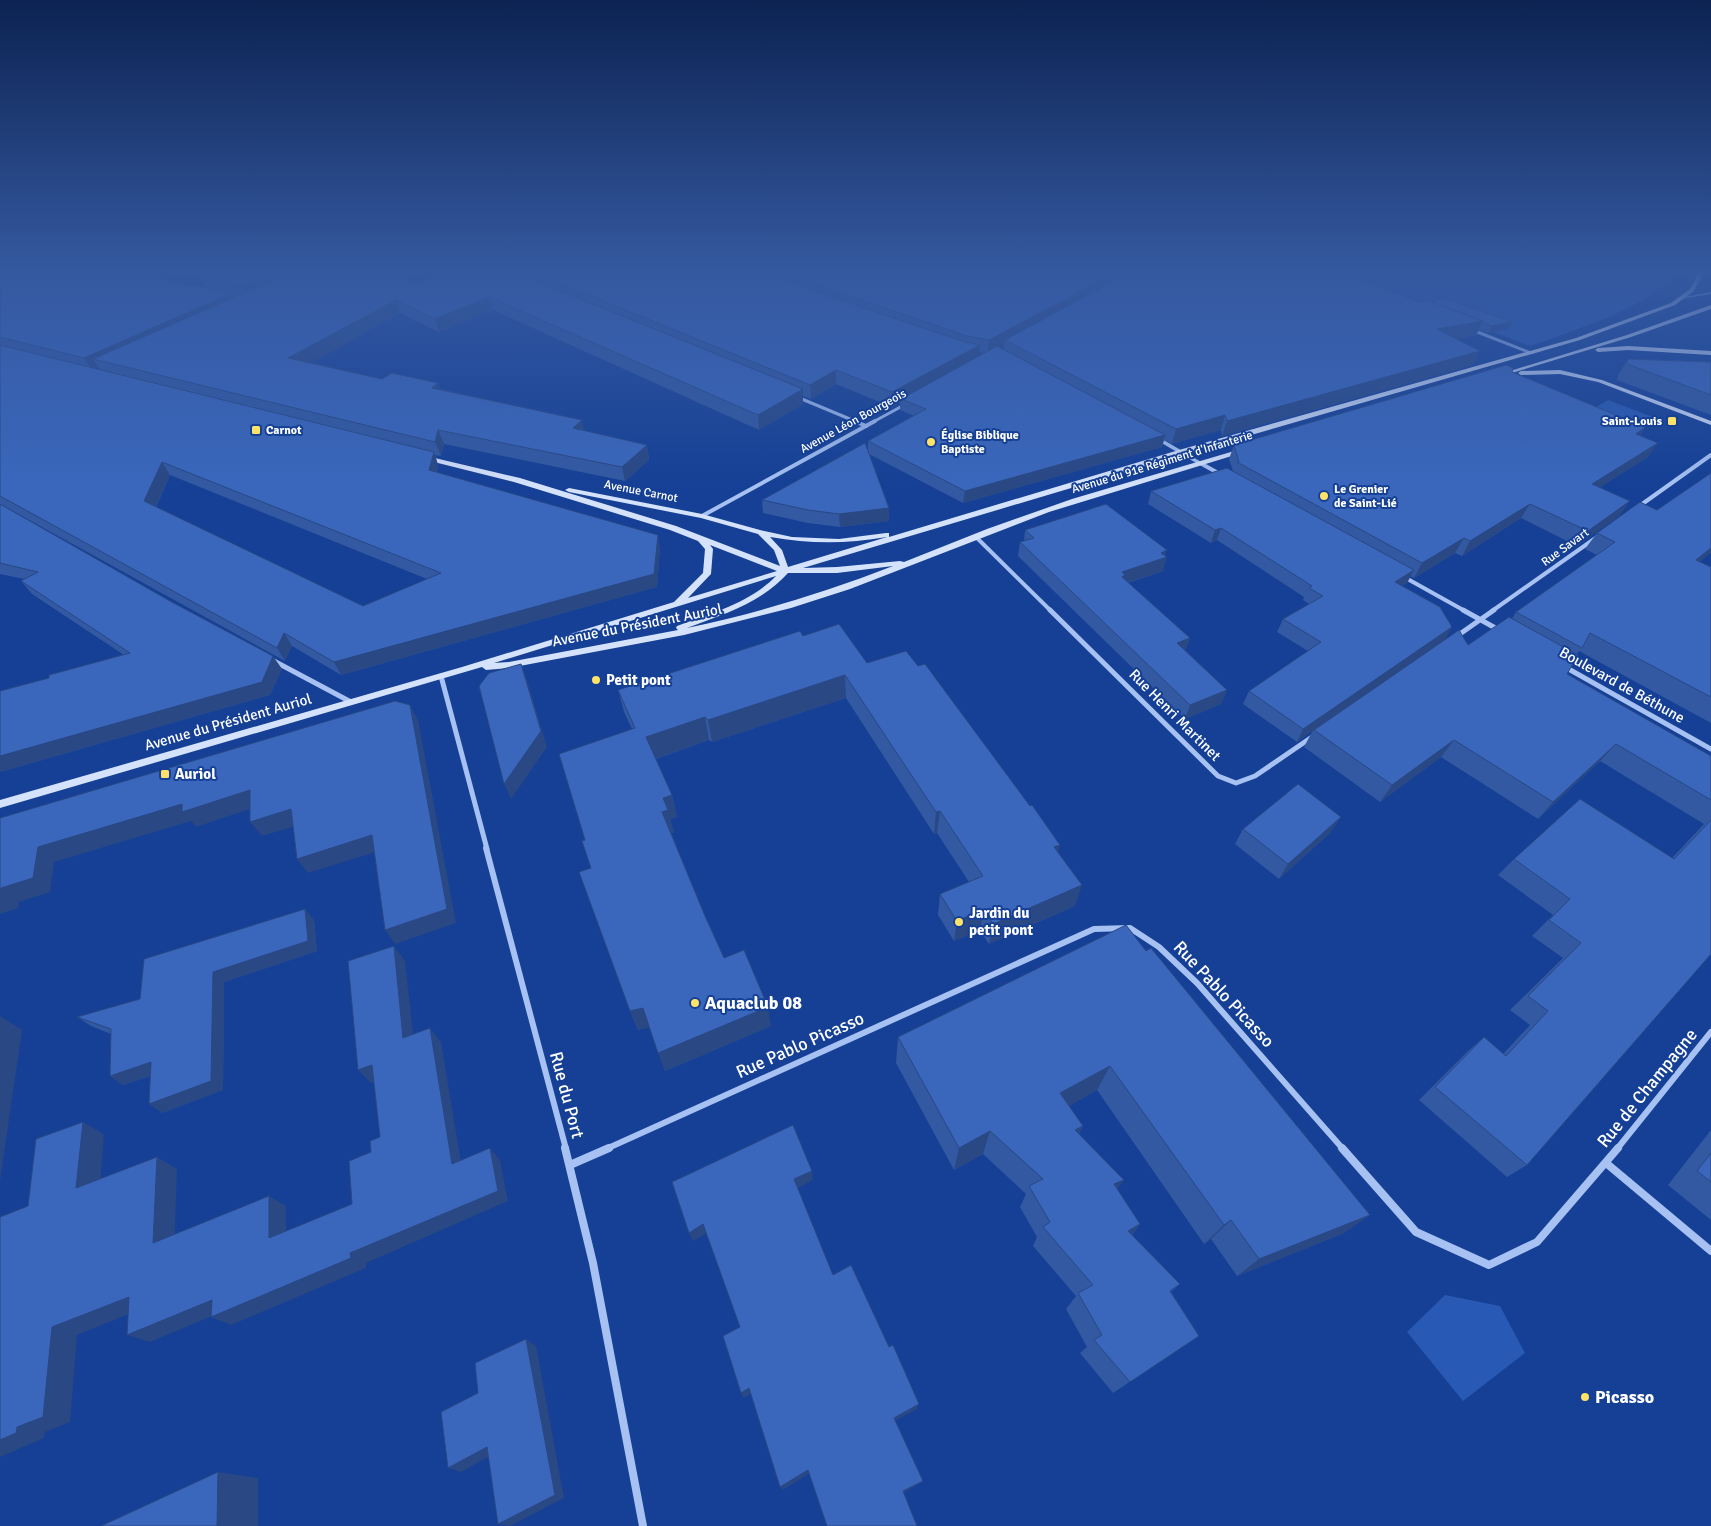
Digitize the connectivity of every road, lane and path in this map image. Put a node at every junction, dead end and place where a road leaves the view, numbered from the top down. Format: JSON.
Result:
{"nodes":[{"id":1,"x":1507,"y":343,"type":"edge"},
{"id":2,"x":1564,"y":343,"type":"edge"},
{"id":3,"x":1603,"y":343,"type":"edge"},
{"id":4,"x":1582,"y":350,"type":"junction"},
{"id":5,"x":1532,"y":353,"type":"junction"},
{"id":6,"x":1711,"y":353,"type":"edge"},
{"id":7,"x":1505,"y":374,"type":"junction"},
{"id":8,"x":1496,"y":377,"type":"edge"},
{"id":9,"x":788,"y":393,"type":"edge"},
{"id":10,"x":908,"y":402,"type":"edge"},
{"id":11,"x":1711,"y":422,"type":"edge"},
{"id":12,"x":866,"y":426,"type":"junction"},
{"id":13,"x":1142,"y":431,"type":"edge"},
{"id":14,"x":1247,"y":450,"type":"edge"},
{"id":15,"x":1182,"y":452,"type":"junction"},
{"id":16,"x":413,"y":454,"type":"edge"},
{"id":17,"x":1711,"y":455,"type":"edge"},
{"id":18,"x":1200,"y":463,"type":"junction"},
{"id":19,"x":1228,"y":478,"type":"edge"},
{"id":20,"x":517,"y":480,"type":"junction"},
{"id":21,"x":1632,"y":511,"type":"edge"},
{"id":22,"x":702,"y":516,"type":"junction"},
{"id":23,"x":759,"y":532,"type":"junction"},
{"id":24,"x":912,"y":532,"type":"junction"},
{"id":25,"x":1601,"y":534,"type":"edge"},
{"id":26,"x":976,"y":537,"type":"junction"},
{"id":27,"x":701,"y":539,"type":"junction"},
{"id":28,"x":913,"y":562,"type":"junction"},
{"id":29,"x":785,"y":571,"type":"junction"},
{"id":30,"x":1398,"y":574,"type":"edge"},
{"id":31,"x":813,"y":598,"type":"joint"},
{"id":32,"x":677,"y":604,"type":"junction"},
{"id":33,"x":1480,"y":620,"type":"junction"},
{"id":34,"x":1501,"y":631,"type":"edge"},
{"id":35,"x":658,"y":637,"type":"junction"},
{"id":36,"x":1448,"y":642,"type":"edge"},
{"id":37,"x":267,"y":657,"type":"edge"},
{"id":38,"x":1560,"y":664,"type":"edge"},
{"id":39,"x":465,"y":669,"type":"junction"},
{"id":40,"x":441,"y":676,"type":"junction"},
{"id":41,"x":351,"y":702,"type":"junction"},
{"id":42,"x":1320,"y":732,"type":"edge"},
{"id":43,"x":1711,"y":749,"type":"edge"},
{"id":44,"x":0,"y":804,"type":"edge"},
{"id":45,"x":1711,"y":1032,"type":"edge"},
{"id":46,"x":1606,"y":1163,"type":"junction"},
{"id":47,"x":570,"y":1165,"type":"junction"},
{"id":48,"x":1711,"y":1251,"type":"edge"},
{"id":49,"x":643,"y":1526,"type":"edge"}],
"edges":[{"from":1,"to":5,"type":"street"},
{"from":2,"to":5,"type":"main road","name":"Avenue du 91e Régiment d'Infanterie"},
{"from":3,"to":4,"type":"main road","name":"Avenue du 91e Régiment d'Infanterie"},
{"from":4,"to":5,"type":"main road","name":"Avenue du 91e Régiment d'Infanterie"},
{"from":4,"to":6,"type":"main road","name":"Avenue du 91e Régiment d'Infanterie"},
{"from":4,"to":7,"type":"main road","name":"Avenue du 91e Régiment d'Infanterie"},
{"from":5,"to":15,"type":"main road","name":"Avenue du 91e Régiment d'Infanterie"},
{"from":7,"to":8,"type":"main road","name":"Avenue du 91e Régiment d'Infanterie"},
{"from":7,"to":11,"type":"main road"},
{"from":9,"to":12,"type":"street"},
{"from":10,"to":12,"type":"street","name":"Avenue Léon Bourgeois"},
{"from":12,"to":22,"type":"street","name":"Avenue Léon Bourgeois"},
{"from":13,"to":15,"type":"street"},
{"from":14,"to":18,"type":"main road","name":"Avenue du 91e Régiment d'Infanterie"},
{"from":15,"to":18,"type":"street"},
{"from":15,"to":24,"type":"main road","name":"Avenue du 91e Régiment d'Infanterie"},
{"from":16,"to":20,"type":"main road","name":"Avenue Carnot"},
{"from":17,"to":21,"type":"street"},
{"from":18,"to":19,"type":"street"},
{"from":18,"to":26,"type":"main road","name":"Avenue du 91e Régiment d'Infanterie"},
{"from":20,"to":22,"type":"main road","name":"Avenue Carnot"},
{"from":20,"to":27,"type":"main road","name":"Avenue Carnot"},
{"from":22,"to":23,"type":"main road","name":"Avenue Carnot"},
{"from":23,"to":24,"type":"main road","name":"Avenue Carnot"},
{"from":23,"to":29,"type":"main road","name":"Avenue Carnot"},
{"from":24,"to":29,"type":"main road","name":"Avenue du 91e Régiment d'Infanterie"},
{"from":25,"to":33,"type":"street","name":"Rue Savart"},
{"from":26,"to":28,"type":"main road","name":"Avenue du 91e Régiment d'Infanterie"},
{"from":26,"to":42,"type":"street","name":"Rue Henri Martinet"},
{"from":27,"to":29,"type":"main road","name":"Avenue Carnot"},
{"from":27,"to":32,"type":"main road"},
{"from":28,"to":29,"type":"main road","name":"Avenue Carnot"},
{"from":28,"to":31,"type":"main road","name":"Avenue du 91e Régiment d'Infanterie"},
{"from":29,"to":32,"type":"main road","name":"Avenue du Président Auriol"},
{"from":29,"to":35,"type":"main road"},
{"from":30,"to":33,"type":"street"},
{"from":31,"to":35,"type":"main road","name":"Avenue du Président Auriol"},
{"from":32,"to":39,"type":"main road","name":"Avenue du Président Auriol"},
{"from":33,"to":34,"type":"street"},
{"from":33,"to":36,"type":"street"},
{"from":35,"to":39,"type":"main road","name":"Avenue du Président Auriol"},
{"from":37,"to":41,"type":"street"},
{"from":38,"to":43,"type":"street","name":"Boulevard de Béthune"},
{"from":39,"to":40,"type":"main road","name":"Avenue du Président Auriol"},
{"from":40,"to":41,"type":"main road","name":"Avenue du Président Auriol"},
{"from":40,"to":47,"type":"street","name":"Rue du Port"},
{"from":41,"to":44,"type":"main road","name":"Avenue du Président Auriol"},
{"from":45,"to":46,"type":"street","name":"Rue de Champagne"},
{"from":46,"to":47,"type":"street","name":"Rue Pablo Picasso"},
{"from":46,"to":48,"type":"street"},
{"from":47,"to":49,"type":"street","name":"Rue du Port"}]}
